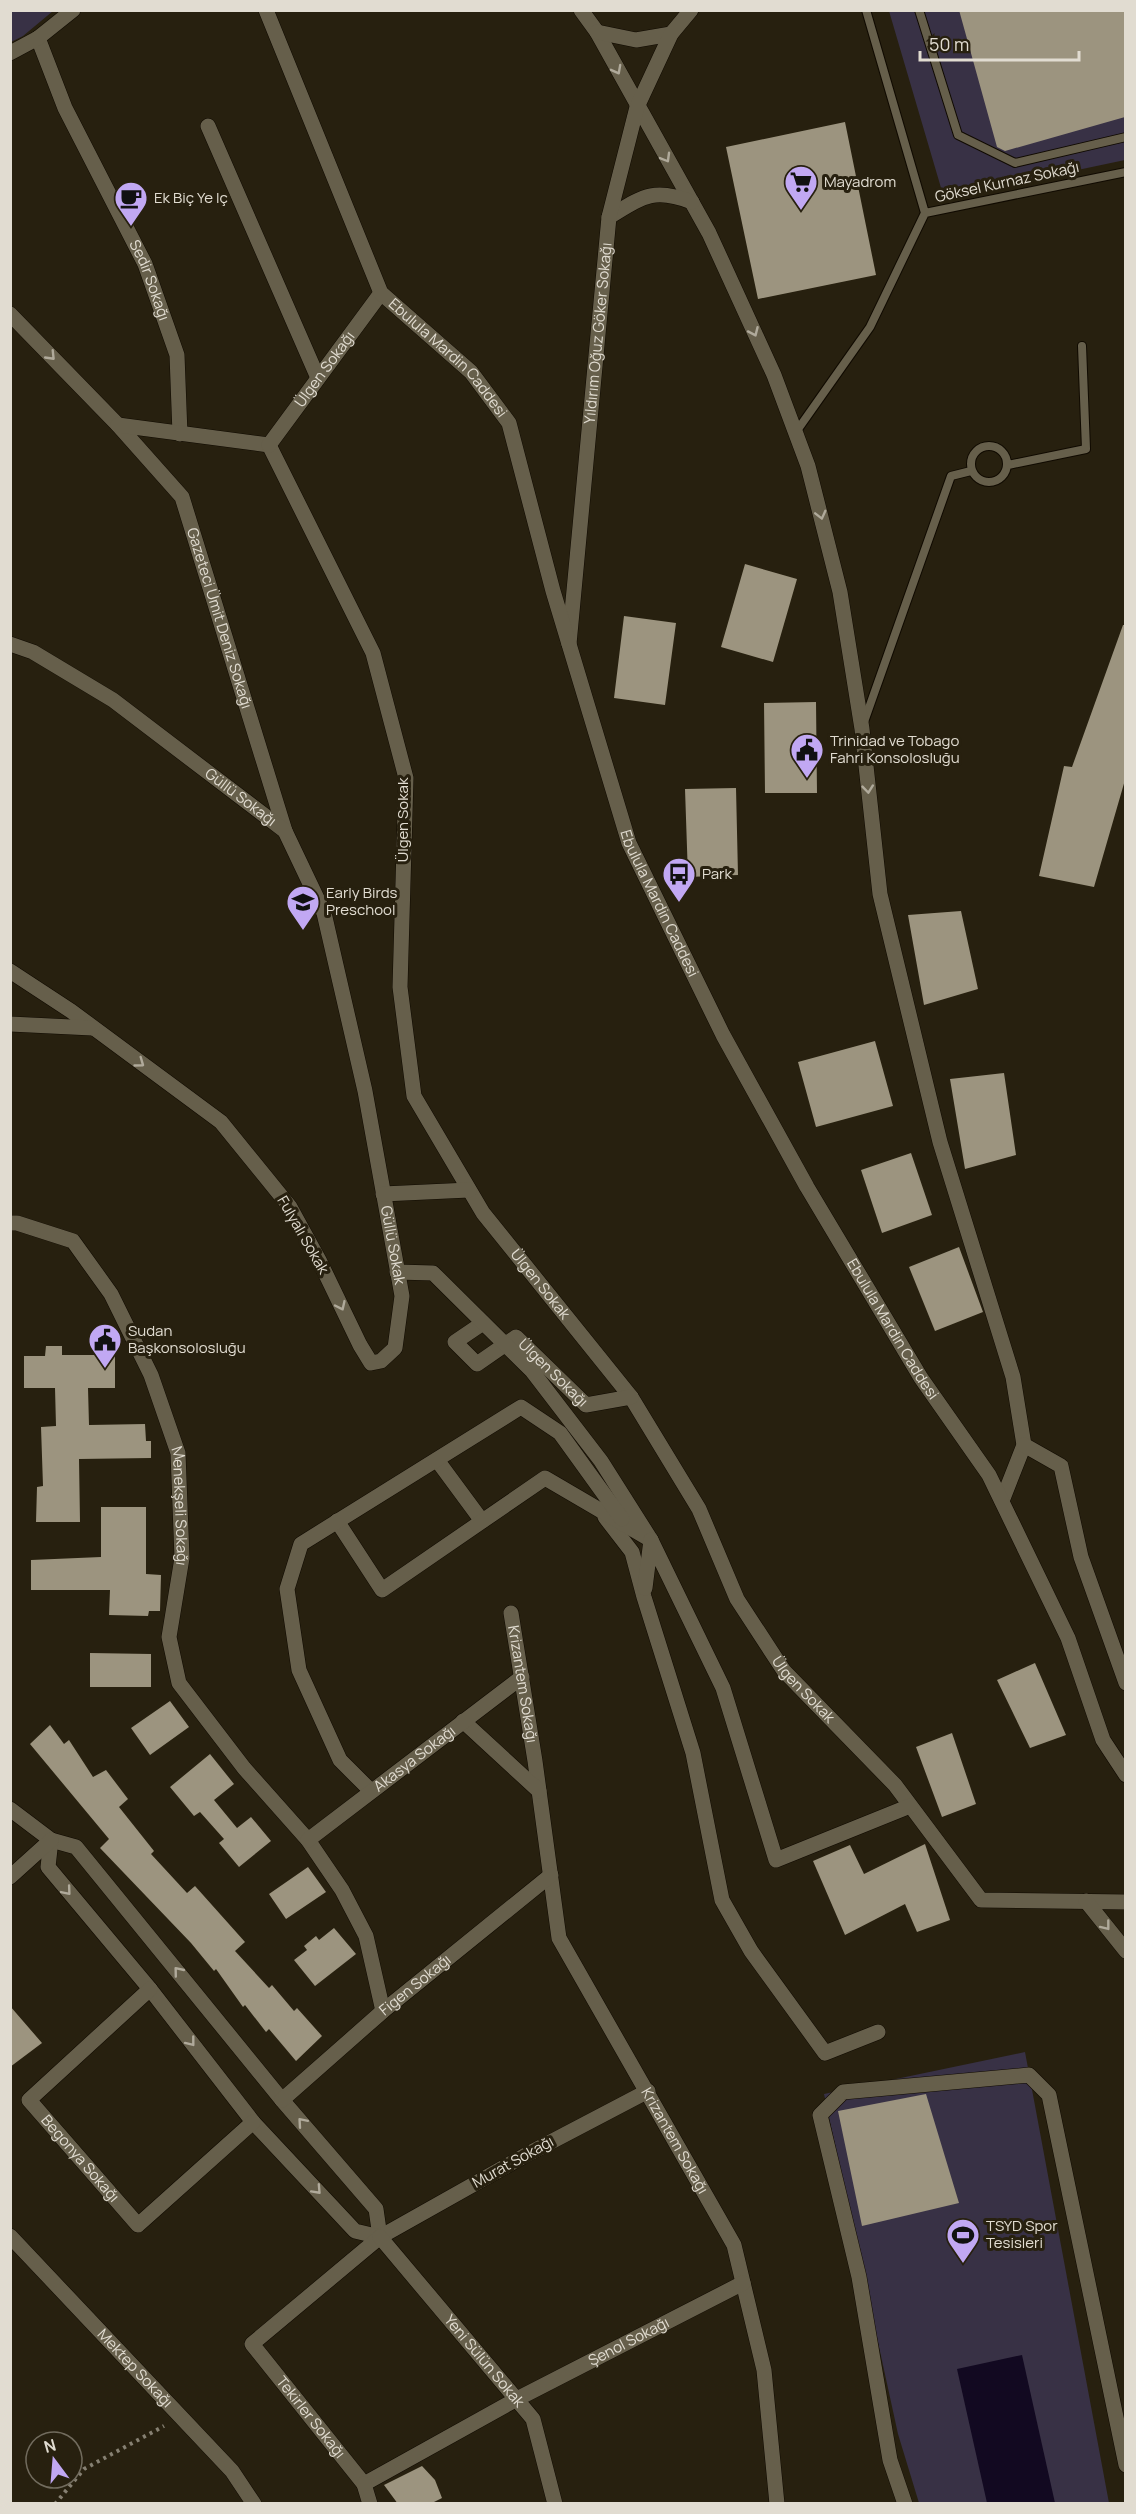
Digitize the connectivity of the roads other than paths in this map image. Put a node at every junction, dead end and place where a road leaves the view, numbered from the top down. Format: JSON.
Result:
{"nodes":[{"id":1,"x":73,"y":10,"type":"edge"},
{"id":2,"x":266,"y":10,"type":"edge"},
{"id":3,"x":581,"y":10,"type":"edge"},
{"id":4,"x":691,"y":10,"type":"edge"},
{"id":5,"x":866,"y":10,"type":"edge"},
{"id":6,"x":919,"y":10,"type":"edge"},
{"id":7,"x":597,"y":32,"type":"junction"},
{"id":8,"x":671,"y":34,"type":"junction"},
{"id":9,"x":38,"y":38,"type":"junction"},
{"id":10,"x":10,"y":53,"type":"edge"},
{"id":11,"x":637,"y":107,"type":"junction"},
{"id":12,"x":208,"y":126,"type":"dead end"},
{"id":13,"x":1125,"y":137,"type":"edge"},
{"id":14,"x":1125,"y":172,"type":"edge"},
{"id":15,"x":692,"y":202,"type":"junction"},
{"id":16,"x":925,"y":213,"type":"junction"},
{"id":17,"x":609,"y":217,"type":"junction"},
{"id":18,"x":381,"y":293,"type":"junction"},
{"id":19,"x":10,"y":314,"type":"edge"},
{"id":20,"x":1082,"y":346,"type":"dead end"},
{"id":21,"x":318,"y":378,"type":"junction"},
{"id":22,"x":118,"y":425,"type":"junction"},
{"id":23,"x":796,"y":432,"type":"junction"},
{"id":24,"x":180,"y":434,"type":"junction"},
{"id":25,"x":268,"y":445,"type":"junction"},
{"id":26,"x":1008,"y":465,"type":"junction"},
{"id":27,"x":971,"y":471,"type":"junction"},
{"id":28,"x":10,"y":638,"type":"edge"},
{"id":29,"x":10,"y":644,"type":"edge"},
{"id":30,"x":569,"y":644,"type":"junction"},
{"id":31,"x":33,"y":652,"type":"junction"},
{"id":32,"x":862,"y":729,"type":"junction"},
{"id":33,"x":285,"y":831,"type":"junction"},
{"id":34,"x":10,"y":971,"type":"edge"},
{"id":35,"x":10,"y":1024,"type":"edge"},
{"id":36,"x":92,"y":1028,"type":"junction"},
{"id":37,"x":469,"y":1190,"type":"junction"},
{"id":38,"x":383,"y":1194,"type":"junction"},
{"id":39,"x":10,"y":1223,"type":"edge"},
{"id":40,"x":397,"y":1272,"type":"junction"},
{"id":41,"x":402,"y":1296,"type":"joint"},
{"id":42,"x":483,"y":1323,"type":"junction"},
{"id":43,"x":506,"y":1346,"type":"junction"},
{"id":44,"x":631,"y":1397,"type":"junction"},
{"id":45,"x":1024,"y":1445,"type":"junction"},
{"id":46,"x":436,"y":1460,"type":"junction"},
{"id":47,"x":1002,"y":1501,"type":"junction"},
{"id":48,"x":599,"y":1509,"type":"junction"},
{"id":49,"x":337,"y":1521,"type":"junction"},
{"id":50,"x":482,"y":1521,"type":"junction"},
{"id":51,"x":626,"y":1525,"type":"junction"},
{"id":52,"x":651,"y":1540,"type":"junction"},
{"id":53,"x":644,"y":1597,"type":"junction"},
{"id":54,"x":511,"y":1613,"type":"dead end"},
{"id":55,"x":522,"y":1677,"type":"junction"},
{"id":56,"x":1125,"y":1683,"type":"edge"},
{"id":57,"x":463,"y":1721,"type":"junction"},
{"id":58,"x":1125,"y":1775,"type":"edge"},
{"id":59,"x":370,"y":1791,"type":"junction"},
{"id":60,"x":540,"y":1791,"type":"junction"},
{"id":61,"x":910,"y":1806,"type":"junction"},
{"id":62,"x":10,"y":1809,"type":"edge"},
{"id":63,"x":51,"y":1840,"type":"junction"},
{"id":64,"x":308,"y":1840,"type":"junction"},
{"id":65,"x":551,"y":1875,"type":"junction"},
{"id":66,"x":10,"y":1877,"type":"edge"},
{"id":67,"x":1086,"y":1901,"type":"junction"},
{"id":68,"x":1125,"y":1902,"type":"edge"},
{"id":69,"x":1125,"y":1951,"type":"edge"},
{"id":70,"x":150,"y":1989,"type":"junction"},
{"id":71,"x":383,"y":2011,"type":"junction"},
{"id":72,"x":878,"y":2032,"type":"dead end"},
{"id":73,"x":648,"y":2091,"type":"junction"},
{"id":74,"x":282,"y":2100,"type":"junction"},
{"id":75,"x":253,"y":2122,"type":"junction"},
{"id":76,"x":10,"y":2236,"type":"edge"},
{"id":77,"x":380,"y":2237,"type":"junction"},
{"id":78,"x":743,"y":2283,"type":"junction"},
{"id":79,"x":517,"y":2399,"type":"junction"},
{"id":80,"x":1125,"y":2465,"type":"edge"},
{"id":81,"x":364,"y":2484,"type":"junction"},
{"id":82,"x":255,"y":2504,"type":"edge"},
{"id":83,"x":370,"y":2504,"type":"edge"},
{"id":84,"x":555,"y":2504,"type":"edge"},
{"id":85,"x":777,"y":2504,"type":"edge"},
{"id":86,"x":905,"y":2504,"type":"edge"}],
"edges":[{"from":1,"to":9,"type":"street"},
{"from":2,"to":18,"type":"street","name":"Ebulula Mardin Caddesi"},
{"from":3,"to":7,"type":"street"},
{"from":4,"to":8,"type":"street","name":"Yıldırım Oğuz Göker Sokağı"},
{"from":5,"to":16,"type":"lane","name":"Göksel Kurnaz Sokağı"},
{"from":6,"to":13,"type":"lane"},
{"from":7,"to":8,"type":"street"},
{"from":7,"to":11,"type":"street","one_way":true},
{"from":8,"to":11,"type":"street","name":"Yıldırım Oğuz Göker Sokağı"},
{"from":9,"to":10,"type":"street"},
{"from":9,"to":24,"type":"street","name":"Sedir Sokağı"},
{"from":11,"to":15,"type":"street","one_way":true},
{"from":11,"to":17,"type":"street","name":"Yıldırım Oğuz Göker Sokağı"},
{"from":12,"to":21,"type":"street"},
{"from":14,"to":16,"type":"lane","name":"Göksel Kurnaz Sokağı"},
{"from":15,"to":17,"type":"street"},
{"from":15,"to":23,"type":"street","one_way":true},
{"from":16,"to":23,"type":"lane"},
{"from":17,"to":30,"type":"street","name":"Yıldırım Oğuz Göker Sokağı"},
{"from":18,"to":21,"type":"street","name":"Ülgen Sokağı"},
{"from":18,"to":30,"type":"street","name":"Ebulula Mardin Caddesi"},
{"from":19,"to":22,"type":"street","name":"Gazeteci Ümit Deniz Sokağı","one_way":true},
{"from":20,"to":26,"type":"lane"},
{"from":21,"to":25,"type":"street","name":"Ülgen Sokağı"},
{"from":22,"to":24,"type":"street"},
{"from":22,"to":33,"type":"street","name":"Gazeteci Ümit Deniz Sokağı"},
{"from":23,"to":32,"type":"street","one_way":true},
{"from":24,"to":25,"type":"street"},
{"from":25,"to":37,"type":"street","name":"Ülgen Sokak"},
{"from":26,"to":27,"type":"lane"},
{"from":26,"to":27,"type":"lane"},
{"from":27,"to":32,"type":"lane"},
{"from":28,"to":31,"type":"street","name":"Güllü Sokağı"},
{"from":29,"to":31,"type":"street","name":"Güllü Sokağı"},
{"from":30,"to":47,"type":"street","name":"Ebulula Mardin Caddesi"},
{"from":31,"to":33,"type":"street","name":"Güllü Sokağı"},
{"from":32,"to":45,"type":"street","one_way":true},
{"from":33,"to":38,"type":"street","name":"Güllü Sokağı"},
{"from":34,"to":36,"type":"street"},
{"from":35,"to":36,"type":"street"},
{"from":36,"to":41,"type":"street","name":"Fulyalı Sokak","one_way":true},
{"from":37,"to":38,"type":"street"},
{"from":37,"to":44,"type":"street","name":"Ülgen Sokak"},
{"from":38,"to":40,"type":"street","name":"Güllü Sokak"},
{"from":39,"to":64,"type":"street","name":"Menekşeli Sokağı"},
{"from":40,"to":41,"type":"street","name":"Güllü Sokak"},
{"from":40,"to":42,"type":"street"},
{"from":42,"to":43,"type":"street"},
{"from":42,"to":43,"type":"street","name":"Ülgen Sokağı"},
{"from":43,"to":44,"type":"street","name":"Ülgen Sokağı"},
{"from":43,"to":52,"type":"street"},
{"from":44,"to":61,"type":"street","name":"Ülgen Sokak"},
{"from":45,"to":47,"type":"street"},
{"from":45,"to":56,"type":"street"},
{"from":46,"to":49,"type":"street"},
{"from":46,"to":50,"type":"street"},
{"from":46,"to":51,"type":"street"},
{"from":47,"to":58,"type":"street","name":"Ebulula Mardin Caddesi"},
{"from":48,"to":50,"type":"street"},
{"from":48,"to":51,"type":"street"},
{"from":48,"to":53,"type":"street"},
{"from":49,"to":50,"type":"street"},
{"from":49,"to":59,"type":"street"},
{"from":51,"to":52,"type":"street"},
{"from":52,"to":53,"type":"street"},
{"from":52,"to":61,"type":"street"},
{"from":53,"to":72,"type":"street"},
{"from":54,"to":55,"type":"street","name":"Krizantem Sokağı"},
{"from":55,"to":57,"type":"street","name":"Akasya Sokağı"},
{"from":55,"to":60,"type":"street","name":"Krizantem Sokağı"},
{"from":57,"to":59,"type":"street","name":"Akasya Sokağı"},
{"from":57,"to":60,"type":"street"},
{"from":59,"to":64,"type":"street","name":"Akasya Sokağı"},
{"from":60,"to":65,"type":"street","name":"Krizantem Sokağı"},
{"from":61,"to":67,"type":"street","name":"Ülgen Sokak"},
{"from":62,"to":63,"type":"street"},
{"from":63,"to":66,"type":"street"},
{"from":63,"to":70,"type":"street","one_way":true},
{"from":74,"to":63,"type":"street","one_way":true},
{"from":64,"to":71,"type":"street","name":"Menekşeli Sokağı"},
{"from":65,"to":71,"type":"street","name":"Figen Sokağı"},
{"from":65,"to":73,"type":"street","name":"Krizantem Sokağı"},
{"from":67,"to":68,"type":"street","name":"Ülgen Sokak"},
{"from":67,"to":69,"type":"street","one_way":true},
{"from":70,"to":75,"type":"street","one_way":true},
{"from":70,"to":75,"type":"street","name":"Begonya Sokağı"},
{"from":71,"to":74,"type":"street","name":"Figen Sokağı"},
{"from":73,"to":77,"type":"street","name":"Murat Sokağı"},
{"from":73,"to":78,"type":"street","name":"Krizantem Sokağı"},
{"from":77,"to":74,"type":"street","one_way":true},
{"from":75,"to":77,"type":"street","one_way":true},
{"from":76,"to":82,"type":"street","name":"Mektep Sokağı"},
{"from":77,"to":79,"type":"street","name":"Yeni Sülün Sokak"},
{"from":77,"to":81,"type":"street","name":"Tekirler Sokağı"},
{"from":78,"to":79,"type":"street","name":"Şenol Sokağı"},
{"from":78,"to":85,"type":"street","name":"Krizantem Sokağı"},
{"from":79,"to":81,"type":"street"},
{"from":79,"to":84,"type":"street","name":"Yeni Sülün Sokak"},
{"from":80,"to":86,"type":"street"},
{"from":81,"to":83,"type":"street"}]}
